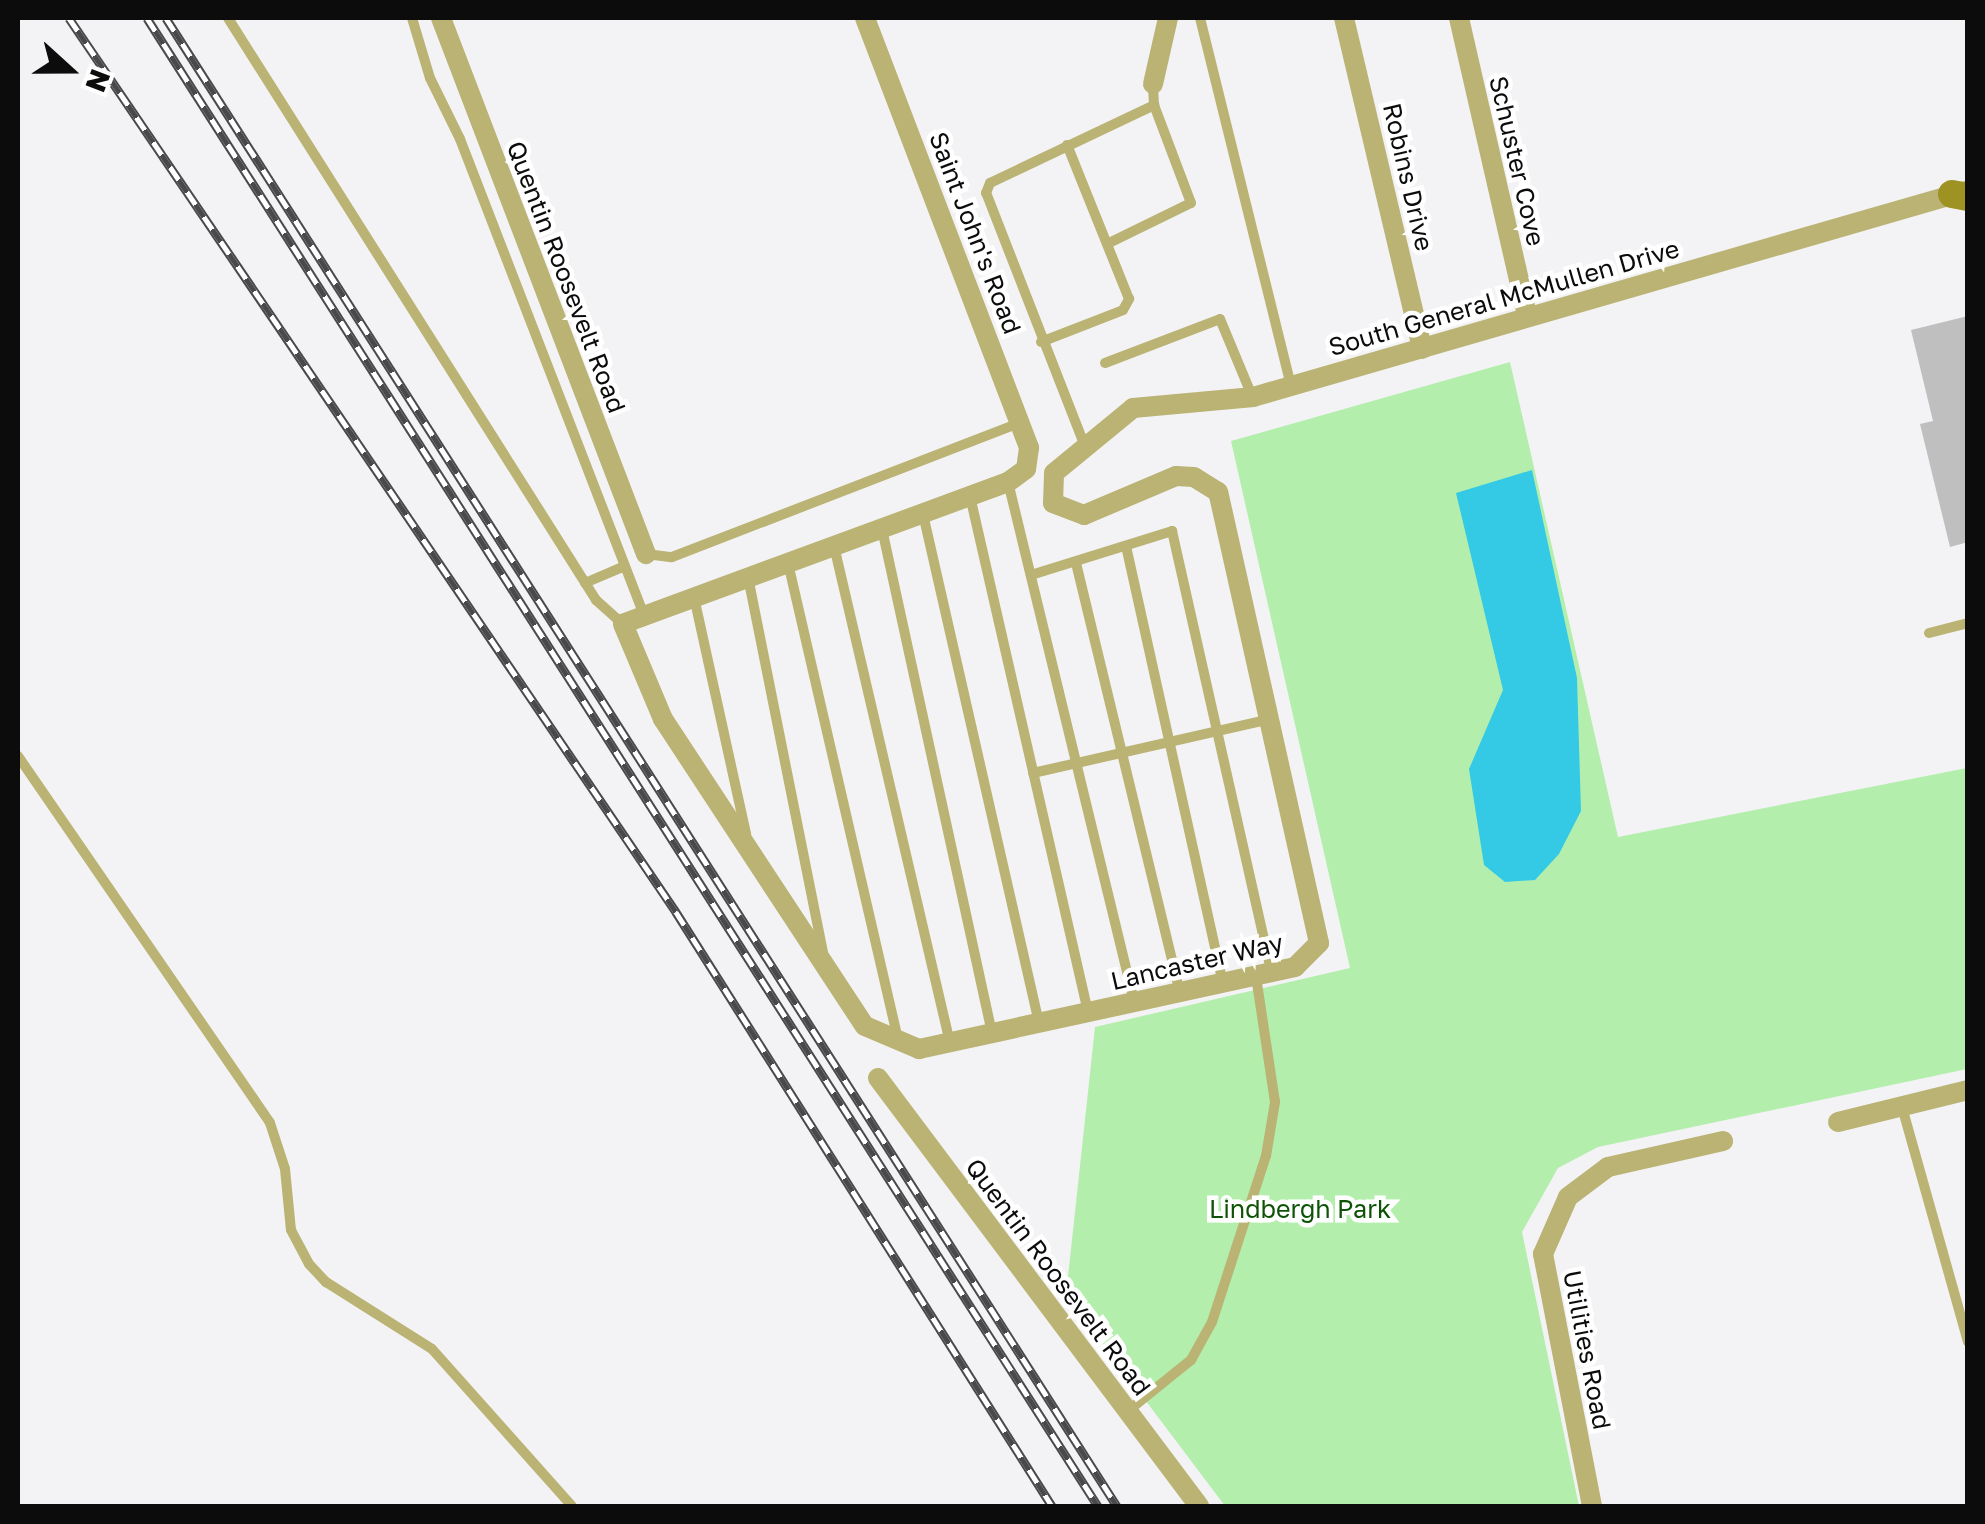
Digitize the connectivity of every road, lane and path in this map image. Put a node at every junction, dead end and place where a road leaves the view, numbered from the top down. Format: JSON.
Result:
{"nodes":[{"id":1,"x":228,"y":18,"type":"edge"},
{"id":2,"x":412,"y":18,"type":"edge"},
{"id":3,"x":441,"y":18,"type":"edge"},
{"id":4,"x":865,"y":18,"type":"edge"},
{"id":5,"x":1168,"y":18,"type":"edge"},
{"id":6,"x":1200,"y":18,"type":"edge"},
{"id":7,"x":1344,"y":18,"type":"edge"},
{"id":8,"x":1459,"y":18,"type":"edge"},
{"id":9,"x":1154,"y":94,"type":"junction"},
{"id":10,"x":1068,"y":145,"type":"junction"},
{"id":11,"x":1962,"y":194,"type":"edge"},
{"id":12,"x":1109,"y":243,"type":"junction"},
{"id":13,"x":1527,"y":316,"type":"junction"},
{"id":14,"x":1041,"y":342,"type":"junction"},
{"id":15,"x":1422,"y":349,"type":"junction"},
{"id":16,"x":1104,"y":363,"type":"dead end"},
{"id":17,"x":1292,"y":385,"type":"junction"},
{"id":18,"x":1253,"y":396,"type":"junction"},
{"id":19,"x":1019,"y":423,"type":"junction"},
{"id":20,"x":1086,"y":449,"type":"junction"},
{"id":21,"x":1067,"y":462,"type":"joint"},
{"id":22,"x":1008,"y":482,"type":"junction"},
{"id":23,"x":970,"y":496,"type":"junction"},
{"id":24,"x":923,"y":513,"type":"junction"},
{"id":25,"x":881,"y":528,"type":"junction"},
{"id":26,"x":834,"y":545,"type":"junction"},
{"id":27,"x":1126,"y":546,"type":"junction"},
{"id":28,"x":646,"y":554,"type":"joint"},
{"id":29,"x":788,"y":562,"type":"junction"},
{"id":30,"x":1076,"y":563,"type":"junction"},
{"id":31,"x":624,"y":566,"type":"junction"},
{"id":32,"x":1031,"y":575,"type":"junction"},
{"id":33,"x":748,"y":576,"type":"junction"},
{"id":34,"x":585,"y":583,"type":"junction"},
{"id":35,"x":694,"y":596,"type":"junction"},
{"id":36,"x":644,"y":615,"type":"junction"},
{"id":37,"x":623,"y":624,"type":"junction"},
{"id":38,"x":1968,"y":624,"type":"edge"},
{"id":39,"x":1928,"y":633,"type":"dead end"},
{"id":40,"x":1271,"y":719,"type":"junction"},
{"id":41,"x":1220,"y":730,"type":"junction"},
{"id":42,"x":1171,"y":741,"type":"junction"},
{"id":43,"x":1121,"y":753,"type":"junction"},
{"id":44,"x":18,"y":756,"type":"edge"},
{"id":45,"x":1080,"y":762,"type":"junction"},
{"id":46,"x":1033,"y":772,"type":"junction"},
{"id":47,"x":751,"y":852,"type":"junction"},
{"id":48,"x":826,"y":967,"type":"junction"},
{"id":49,"x":1264,"y":974,"type":"junction"},
{"id":50,"x":1222,"y":983,"type":"junction"},
{"id":51,"x":1180,"y":992,"type":"junction"},
{"id":52,"x":1134,"y":1002,"type":"junction"},
{"id":53,"x":1088,"y":1012,"type":"junction"},
{"id":54,"x":1039,"y":1023,"type":"junction"},
{"id":55,"x":992,"y":1034,"type":"junction"},
{"id":56,"x":950,"y":1043,"type":"junction"},
{"id":57,"x":899,"y":1044,"type":"junction"},
{"id":58,"x":878,"y":1078,"type":"dead end"},
{"id":59,"x":1968,"y":1090,"type":"edge"},
{"id":60,"x":1902,"y":1106,"type":"junction"},
{"id":61,"x":1838,"y":1122,"type":"dead end"},
{"id":62,"x":1723,"y":1140,"type":"dead end"},
{"id":63,"x":1968,"y":1342,"type":"edge"},
{"id":64,"x":1128,"y":1410,"type":"junction"},
{"id":65,"x":572,"y":1506,"type":"edge"},
{"id":66,"x":1200,"y":1506,"type":"edge"},
{"id":67,"x":1592,"y":1506,"type":"edge"}],
"edges":[{"from":1,"to":34,"type":"lane"},
{"from":2,"to":31,"type":"lane"},
{"from":3,"to":28,"type":"street","name":"Quentin Roosevelt Road"},
{"from":4,"to":19,"type":"street","name":"Saint John's Road"},
{"from":5,"to":9,"type":"street"},
{"from":6,"to":17,"type":"lane"},
{"from":7,"to":15,"type":"street","name":"Robins Drive"},
{"from":8,"to":13,"type":"street","name":"Schuster Cove"},
{"from":9,"to":10,"type":"lane"},
{"from":9,"to":12,"type":"lane"},
{"from":10,"to":12,"type":"lane"},
{"from":10,"to":14,"type":"lane"},
{"from":11,"to":13,"type":"street","name":"South General McMullen Drive"},
{"from":12,"to":14,"type":"lane"},
{"from":13,"to":15,"type":"street","name":"South General McMullen Drive"},
{"from":14,"to":20,"type":"lane"},
{"from":15,"to":17,"type":"street","name":"South General McMullen Drive"},
{"from":16,"to":18,"type":"lane"},
{"from":17,"to":18,"type":"street","name":"South General McMullen Drive"},
{"from":18,"to":20,"type":"street","name":"South General McMullen Drive"},
{"from":19,"to":22,"type":"street","name":"Saint John's Road"},
{"from":19,"to":28,"type":"lane"},
{"from":20,"to":21,"type":"street","name":"South General McMullen Drive"},
{"from":21,"to":40,"type":"street","name":"Lancaster Way"},
{"from":22,"to":23,"type":"street"},
{"from":22,"to":32,"type":"lane"},
{"from":23,"to":24,"type":"street"},
{"from":23,"to":46,"type":"lane"},
{"from":24,"to":25,"type":"street"},
{"from":24,"to":54,"type":"lane"},
{"from":25,"to":26,"type":"street"},
{"from":25,"to":55,"type":"lane"},
{"from":26,"to":29,"type":"street"},
{"from":26,"to":56,"type":"lane"},
{"from":27,"to":30,"type":"lane"},
{"from":27,"to":41,"type":"lane"},
{"from":27,"to":42,"type":"lane"},
{"from":29,"to":33,"type":"street"},
{"from":29,"to":57,"type":"lane"},
{"from":30,"to":32,"type":"lane"},
{"from":30,"to":43,"type":"lane"},
{"from":31,"to":34,"type":"lane"},
{"from":31,"to":36,"type":"lane"},
{"from":32,"to":45,"type":"lane"},
{"from":33,"to":35,"type":"street"},
{"from":33,"to":48,"type":"lane"},
{"from":34,"to":37,"type":"lane"},
{"from":35,"to":36,"type":"street"},
{"from":35,"to":47,"type":"lane"},
{"from":36,"to":37,"type":"street"},
{"from":37,"to":47,"type":"street"},
{"from":38,"to":39,"type":"lane"},
{"from":40,"to":41,"type":"lane"},
{"from":40,"to":49,"type":"street","name":"Lancaster Way"},
{"from":41,"to":42,"type":"lane"},
{"from":41,"to":49,"type":"lane"},
{"from":42,"to":43,"type":"lane"},
{"from":42,"to":50,"type":"lane"},
{"from":43,"to":45,"type":"lane"},
{"from":43,"to":51,"type":"lane"},
{"from":44,"to":65,"type":"lane"},
{"from":45,"to":46,"type":"lane"},
{"from":45,"to":52,"type":"lane"},
{"from":46,"to":53,"type":"lane"},
{"from":47,"to":48,"type":"street"},
{"from":48,"to":57,"type":"street"},
{"from":49,"to":50,"type":"street","name":"Lancaster Way"},
{"from":49,"to":64,"type":"lane"},
{"from":50,"to":51,"type":"street","name":"Lancaster Way"},
{"from":51,"to":52,"type":"street","name":"Lancaster Way"},
{"from":52,"to":53,"type":"street","name":"Lancaster Way"},
{"from":53,"to":54,"type":"street","name":"Lancaster Way"},
{"from":54,"to":55,"type":"street","name":"Lancaster Way"},
{"from":55,"to":56,"type":"street","name":"Lancaster Way"},
{"from":56,"to":57,"type":"street","name":"Lancaster Way"},
{"from":58,"to":64,"type":"street","name":"Quentin Roosevelt Road"},
{"from":59,"to":60,"type":"street"},
{"from":60,"to":61,"type":"street"},
{"from":60,"to":63,"type":"lane"},
{"from":62,"to":67,"type":"street","name":"Utilities Road"},
{"from":64,"to":66,"type":"street","name":"Quentin Roosevelt Road"}]}
